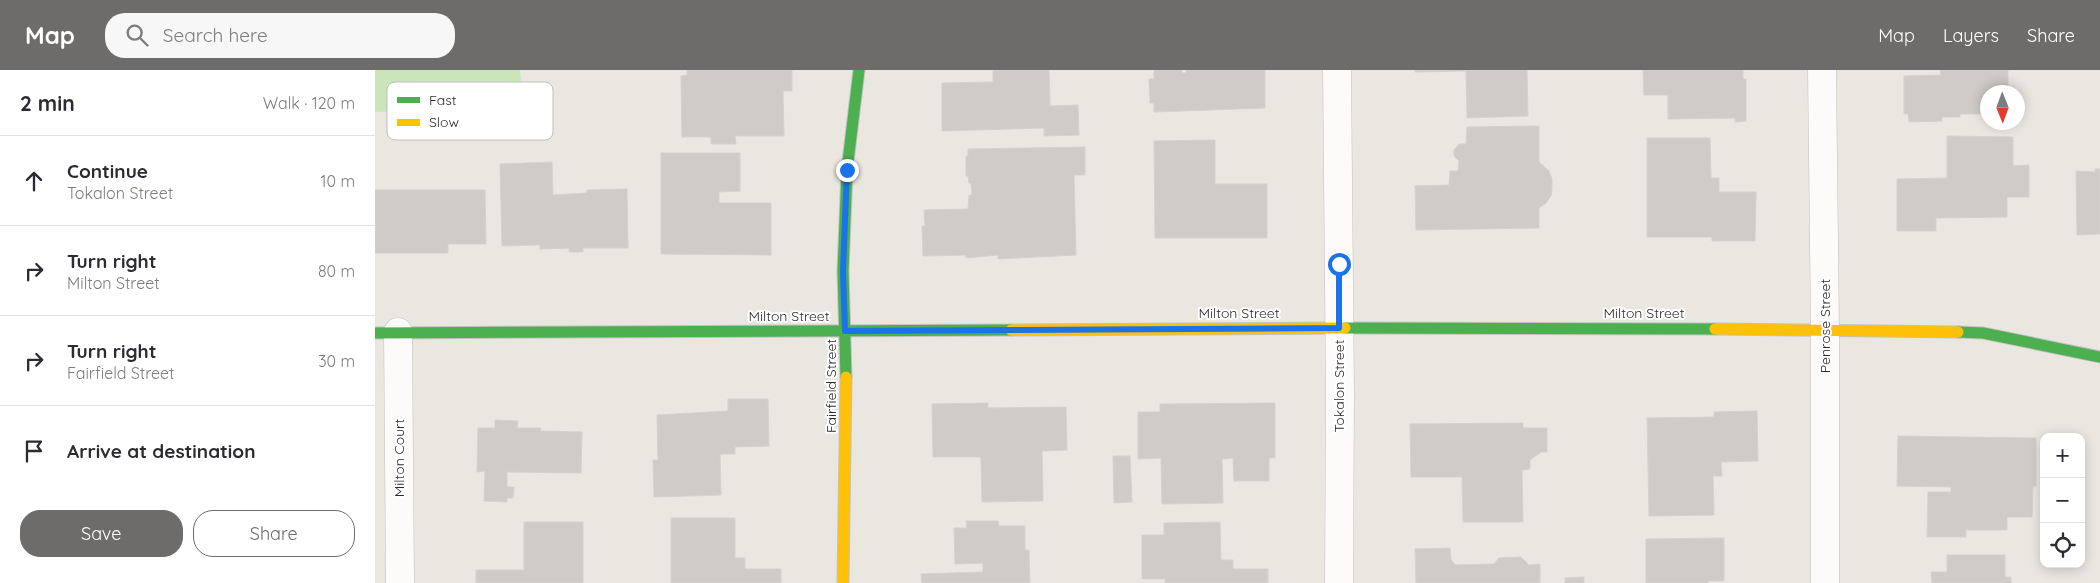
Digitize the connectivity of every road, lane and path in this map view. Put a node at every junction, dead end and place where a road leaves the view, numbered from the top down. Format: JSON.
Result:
{"nodes":[{"id":1,"x":859,"y":70,"type":"edge"},
{"id":2,"x":1337,"y":70,"type":"edge"},
{"id":3,"x":1821,"y":70,"type":"edge"},
{"id":4,"x":1339,"y":328,"type":"junction"},
{"id":5,"x":1825,"y":328,"type":"junction"},
{"id":6,"x":845,"y":331,"type":"junction"},
{"id":7,"x":386,"y":332,"type":"edge"},
{"id":8,"x":2100,"y":357,"type":"edge"},
{"id":9,"x":400,"y":583,"type":"edge"},
{"id":10,"x":843,"y":583,"type":"edge"},
{"id":11,"x":1339,"y":583,"type":"edge"},
{"id":12,"x":1825,"y":583,"type":"edge"}],
"edges":[{"from":1,"to":6,"type":"main road","name":"Fairfield Street"},
{"from":2,"to":4,"type":"street","name":"Tokalon Street"},
{"from":3,"to":5,"type":"street","name":"Penrose Street"},
{"from":4,"to":5,"type":"main road","name":"Milton Street"},
{"from":4,"to":6,"type":"main road","name":"Milton Street"},
{"from":4,"to":11,"type":"street","name":"Tokalon Street"},
{"from":5,"to":8,"type":"main road","name":"Milton Street"},
{"from":5,"to":12,"type":"street","name":"Penrose Street"},
{"from":6,"to":7,"type":"main road","name":"Milton Street"},
{"from":6,"to":10,"type":"main road","name":"Fairfield Street"},
{"from":7,"to":9,"type":"street","name":"Milton Court"}]}
